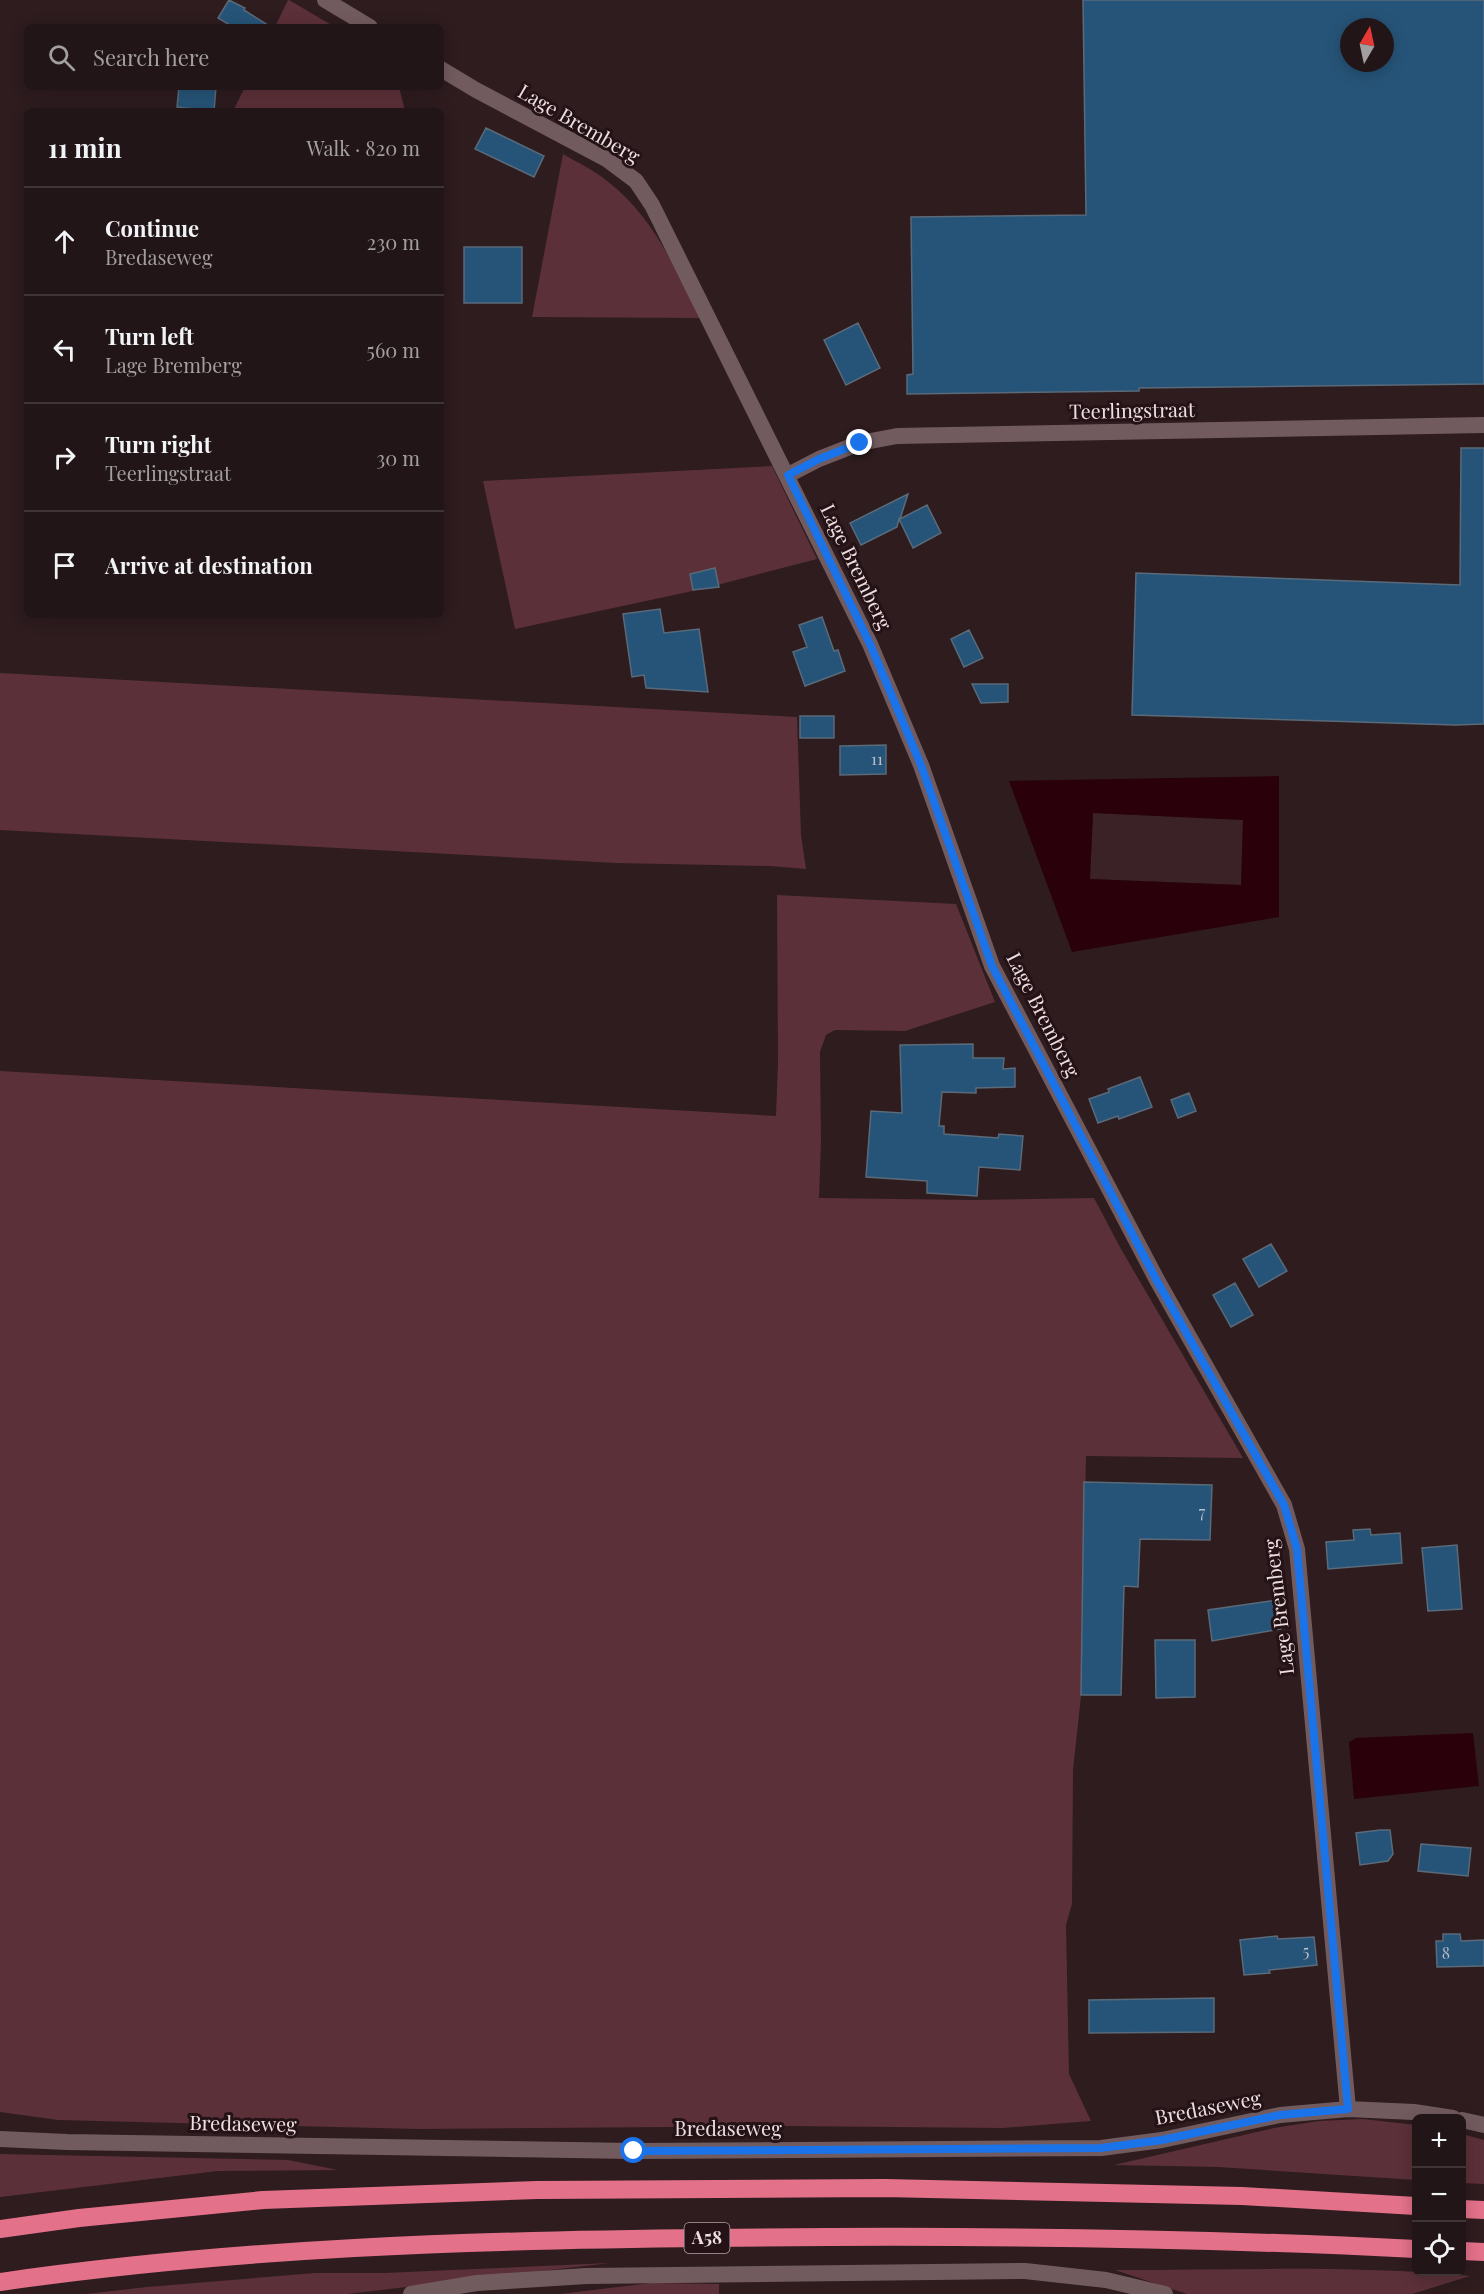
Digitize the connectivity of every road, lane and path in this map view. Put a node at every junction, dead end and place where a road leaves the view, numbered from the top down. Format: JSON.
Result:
{"nodes":[{"id":1,"x":325,"y":0,"type":"edge"},
{"id":2,"x":365,"y":24,"type":"edge"},
{"id":3,"x":444,"y":71,"type":"edge"},
{"id":4,"x":1484,"y":425,"type":"edge"},
{"id":5,"x":788,"y":475,"type":"junction"},
{"id":6,"x":1348,"y":2109,"type":"junction"},
{"id":7,"x":1426,"y":2114,"type":"edge"},
{"id":8,"x":1466,"y":2121,"type":"edge"},
{"id":9,"x":1484,"y":2125,"type":"edge"},
{"id":10,"x":0,"y":2139,"type":"edge"},
{"id":11,"x":1412,"y":2206,"type":"edge"},
{"id":12,"x":1466,"y":2209,"type":"edge"},
{"id":13,"x":1484,"y":2210,"type":"edge"},
{"id":14,"x":0,"y":2229,"type":"edge"},
{"id":15,"x":1412,"y":2248,"type":"edge"},
{"id":16,"x":1466,"y":2251,"type":"edge"},
{"id":17,"x":1484,"y":2252,"type":"edge"},
{"id":18,"x":0,"y":2282,"type":"edge"},
{"id":19,"x":411,"y":2294,"type":"edge"},
{"id":20,"x":1165,"y":2294,"type":"edge"}],
"edges":[{"from":1,"to":2,"type":"street"},
{"from":3,"to":5,"type":"street","name":"Lage Bremberg"},
{"from":4,"to":5,"type":"street","name":"Teerlingstraat"},
{"from":5,"to":6,"type":"street","name":"Lage Bremberg"},
{"from":6,"to":7,"type":"street","name":"Bredaseweg"},
{"from":6,"to":10,"type":"street","name":"Bredaseweg"},
{"from":8,"to":9,"type":"street"},
{"from":11,"to":14,"type":"highway"},
{"from":12,"to":13,"type":"highway"},
{"from":15,"to":18,"type":"highway","number":"A58"},
{"from":16,"to":17,"type":"highway"},
{"from":19,"to":20,"type":"street"}]}
